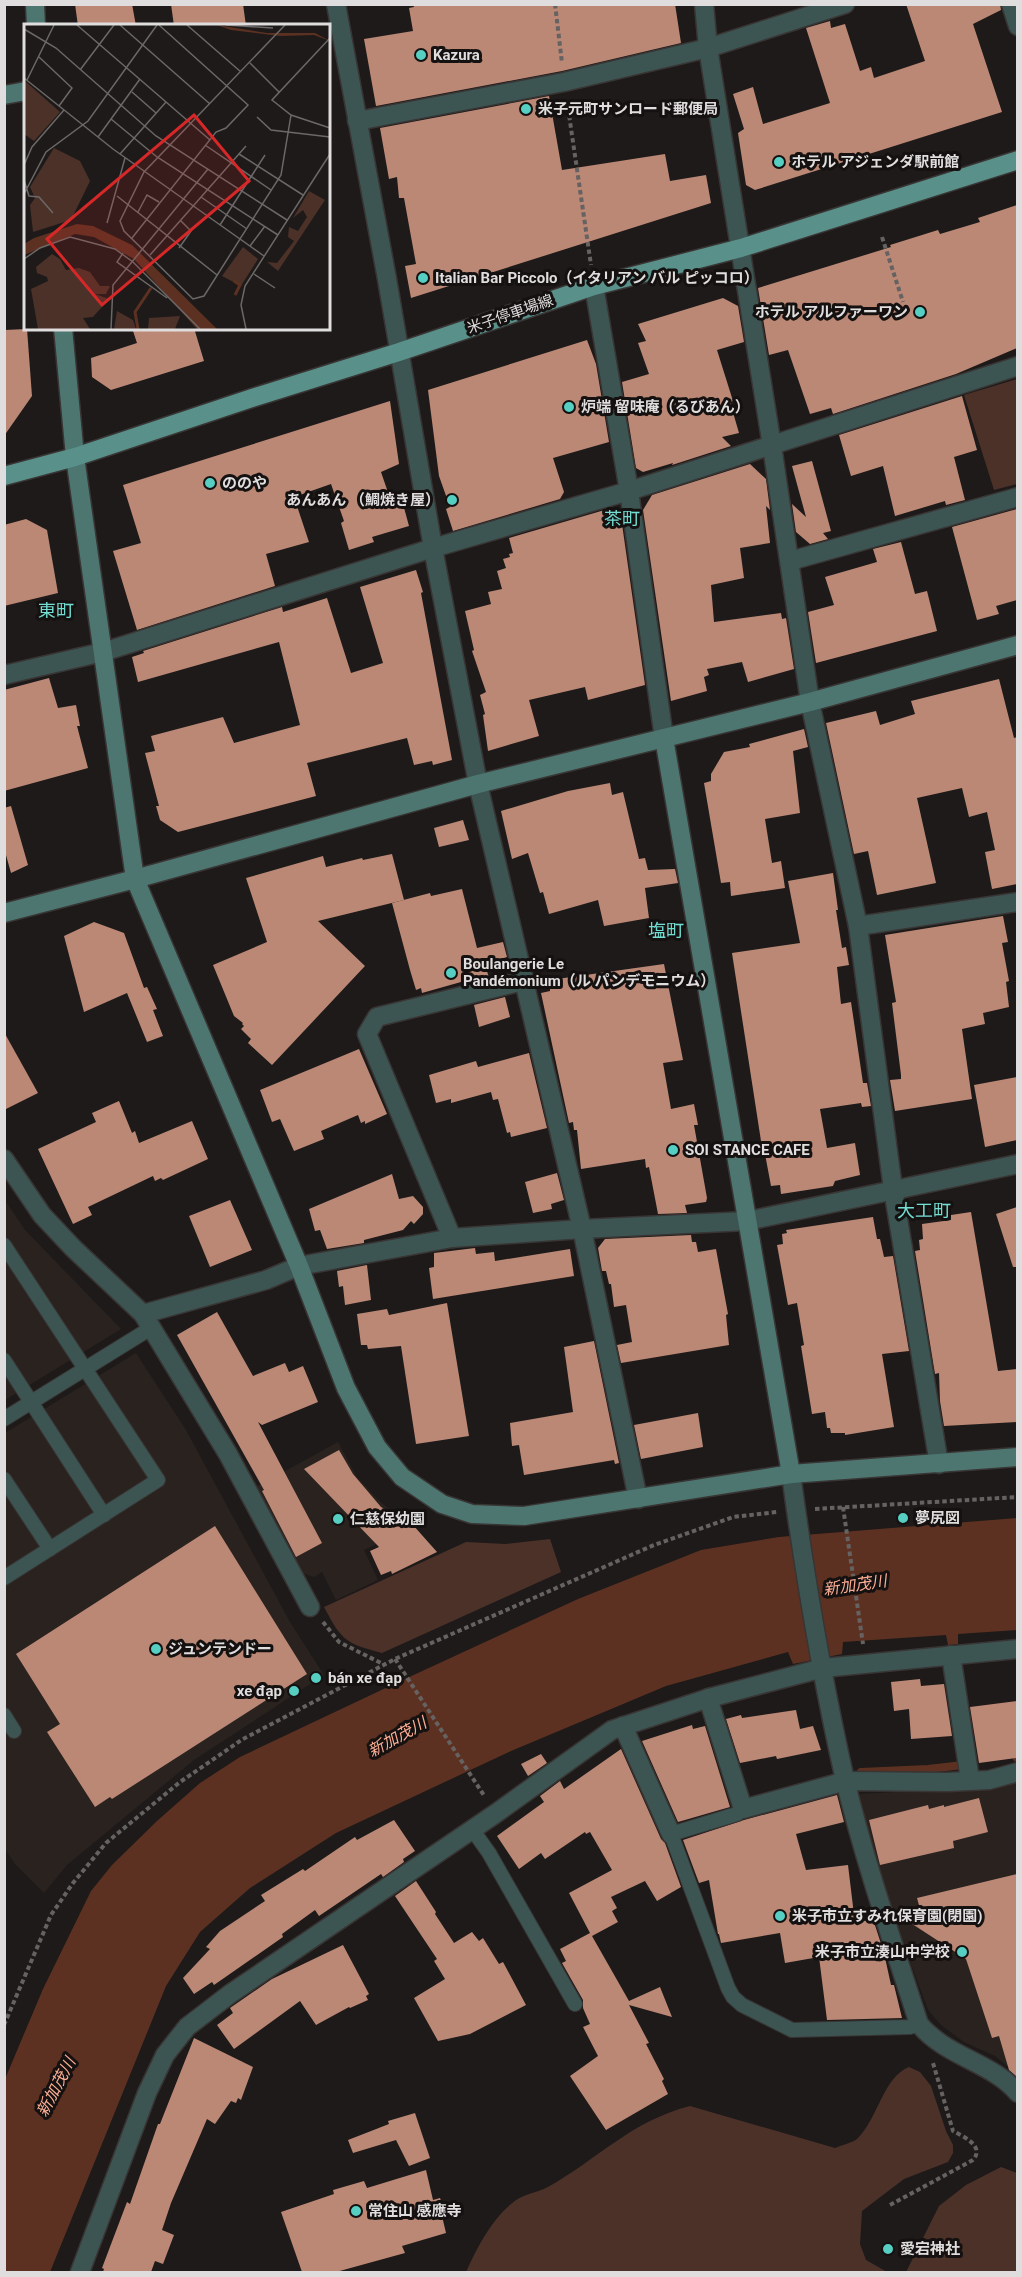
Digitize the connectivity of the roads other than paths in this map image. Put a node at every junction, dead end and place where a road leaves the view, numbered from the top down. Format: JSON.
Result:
{"nodes":[{"id":1,"x":34,"y":4,"type":"edge"},
{"id":2,"x":336,"y":4,"type":"edge"},
{"id":3,"x":704,"y":4,"type":"edge"},
{"id":4,"x":845,"y":4,"type":"edge"},
{"id":5,"x":1011,"y":4,"type":"edge"},
{"id":6,"x":36,"y":24,"type":"edge"},
{"id":7,"x":1017,"y":26,"type":"edge"},
{"id":8,"x":335,"y":43,"type":"edge"},
{"id":9,"x":708,"y":48,"type":"junction"},
{"id":10,"x":24,"y":92,"type":"edge"},
{"id":11,"x":4,"y":95,"type":"edge"},
{"id":12,"x":357,"y":121,"type":"junction"},
{"id":13,"x":1017,"y":160,"type":"edge"},
{"id":14,"x":741,"y":248,"type":"junction"},
{"id":15,"x":594,"y":286,"type":"junction"},
{"id":16,"x":63,"y":330,"type":"edge"},
{"id":17,"x":399,"y":352,"type":"junction"},
{"id":18,"x":1017,"y":366,"type":"edge"},
{"id":19,"x":772,"y":446,"type":"junction"},
{"id":20,"x":75,"y":457,"type":"junction"},
{"id":21,"x":4,"y":476,"type":"edge"},
{"id":22,"x":629,"y":491,"type":"junction"},
{"id":23,"x":1017,"y":497,"type":"edge"},
{"id":24,"x":433,"y":548,"type":"junction"},
{"id":25,"x":790,"y":561,"type":"junction"},
{"id":26,"x":1017,"y":645,"type":"edge"},
{"id":27,"x":103,"y":652,"type":"junction"},
{"id":28,"x":4,"y":675,"type":"edge"},
{"id":29,"x":810,"y":702,"type":"junction"},
{"id":30,"x":664,"y":738,"type":"junction"},
{"id":31,"x":478,"y":784,"type":"junction"},
{"id":32,"x":135,"y":879,"type":"junction"},
{"id":33,"x":1017,"y":902,"type":"edge"},
{"id":34,"x":4,"y":913,"type":"edge"},
{"id":35,"x":858,"y":926,"type":"junction"},
{"id":36,"x":523,"y":981,"type":"junction"},
{"id":37,"x":4,"y":1159,"type":"edge"},
{"id":38,"x":1017,"y":1164,"type":"edge"},
{"id":39,"x":893,"y":1189,"type":"junction"},
{"id":40,"x":747,"y":1221,"type":"junction"},
{"id":41,"x":582,"y":1229,"type":"junction"},
{"id":42,"x":452,"y":1238,"type":"junction"},
{"id":43,"x":4,"y":1245,"type":"edge"},
{"id":44,"x":299,"y":1266,"type":"junction"},
{"id":45,"x":147,"y":1321,"type":"junction"},
{"id":46,"x":4,"y":1360,"type":"edge"},
{"id":47,"x":85,"y":1369,"type":"junction"},
{"id":48,"x":32,"y":1402,"type":"junction"},
{"id":49,"x":4,"y":1419,"type":"edge"},
{"id":50,"x":1017,"y":1457,"type":"edge"},
{"id":51,"x":939,"y":1464,"type":"junction"},
{"id":52,"x":791,"y":1474,"type":"junction"},
{"id":53,"x":4,"y":1479,"type":"edge"},
{"id":54,"x":638,"y":1499,"type":"junction"},
{"id":55,"x":104,"y":1515,"type":"junction"},
{"id":56,"x":50,"y":1549,"type":"junction"},
{"id":57,"x":4,"y":1578,"type":"edge"},
{"id":58,"x":310,"y":1607,"type":"road end"},
{"id":59,"x":1017,"y":1649,"type":"edge"},
{"id":60,"x":951,"y":1655,"type":"junction"},
{"id":61,"x":823,"y":1668,"type":"junction"},
{"id":62,"x":708,"y":1698,"type":"junction"},
{"id":63,"x":4,"y":1715,"type":"edge"},
{"id":64,"x":623,"y":1726,"type":"junction"},
{"id":65,"x":14,"y":1731,"type":"dead end"},
{"id":66,"x":1017,"y":1772,"type":"edge"},
{"id":67,"x":970,"y":1780,"type":"junction"},
{"id":68,"x":846,"y":1781,"type":"junction"},
{"id":69,"x":743,"y":1809,"type":"junction"},
{"id":70,"x":472,"y":1829,"type":"junction"},
{"id":71,"x":671,"y":1833,"type":"junction"},
{"id":72,"x":575,"y":2004,"type":"dead end"},
{"id":73,"x":923,"y":2029,"type":"junction"},
{"id":74,"x":1017,"y":2093,"type":"edge"},
{"id":75,"x":80,"y":2272,"type":"edge"}],
"edges":[{"from":1,"to":6,"type":"street"},
{"from":2,"to":8,"type":"street"},
{"from":3,"to":9,"type":"street"},
{"from":4,"to":9,"type":"street"},
{"from":5,"to":7,"type":"street"},
{"from":8,"to":12,"type":"street"},
{"from":9,"to":12,"type":"street"},
{"from":9,"to":14,"type":"street"},
{"from":10,"to":11,"type":"street"},
{"from":12,"to":17,"type":"street"},
{"from":13,"to":14,"type":"main road","name":"米子停車場線"},
{"from":14,"to":15,"type":"main road","name":"米子停車場線"},
{"from":14,"to":19,"type":"street"},
{"from":15,"to":17,"type":"main road","name":"米子停車場線"},
{"from":15,"to":22,"type":"street"},
{"from":16,"to":20,"type":"street"},
{"from":17,"to":20,"type":"main road","name":"米子停車場線"},
{"from":17,"to":24,"type":"street"},
{"from":18,"to":19,"type":"street"},
{"from":19,"to":22,"type":"street"},
{"from":19,"to":25,"type":"street"},
{"from":20,"to":21,"type":"main road","name":"米子停車場線"},
{"from":20,"to":27,"type":"street"},
{"from":22,"to":24,"type":"street"},
{"from":22,"to":30,"type":"street"},
{"from":23,"to":25,"type":"street"},
{"from":24,"to":27,"type":"street"},
{"from":24,"to":31,"type":"street"},
{"from":25,"to":29,"type":"street"},
{"from":26,"to":29,"type":"street"},
{"from":27,"to":28,"type":"street"},
{"from":27,"to":32,"type":"street"},
{"from":29,"to":30,"type":"street"},
{"from":29,"to":35,"type":"street"},
{"from":30,"to":31,"type":"street"},
{"from":30,"to":40,"type":"street"},
{"from":31,"to":32,"type":"street"},
{"from":31,"to":36,"type":"street"},
{"from":32,"to":34,"type":"street"},
{"from":32,"to":44,"type":"street"},
{"from":33,"to":35,"type":"street"},
{"from":35,"to":39,"type":"street"},
{"from":36,"to":41,"type":"street"},
{"from":36,"to":42,"type":"street"},
{"from":37,"to":45,"type":"street"},
{"from":38,"to":39,"type":"street"},
{"from":39,"to":40,"type":"street"},
{"from":39,"to":51,"type":"street"},
{"from":40,"to":41,"type":"street"},
{"from":40,"to":52,"type":"street"},
{"from":41,"to":42,"type":"street"},
{"from":41,"to":54,"type":"street"},
{"from":42,"to":44,"type":"street"},
{"from":43,"to":47,"type":"lane"},
{"from":44,"to":45,"type":"street"},
{"from":44,"to":54,"type":"street"},
{"from":45,"to":47,"type":"lane"},
{"from":45,"to":58,"type":"street"},
{"from":46,"to":48,"type":"lane"},
{"from":47,"to":48,"type":"lane"},
{"from":47,"to":55,"type":"lane"},
{"from":48,"to":49,"type":"lane"},
{"from":48,"to":55,"type":"lane"},
{"from":50,"to":51,"type":"street"},
{"from":51,"to":52,"type":"street"},
{"from":52,"to":54,"type":"street"},
{"from":52,"to":61,"type":"street"},
{"from":53,"to":56,"type":"lane"},
{"from":55,"to":56,"type":"lane"},
{"from":56,"to":57,"type":"lane"},
{"from":59,"to":60,"type":"street"},
{"from":60,"to":61,"type":"street"},
{"from":60,"to":67,"type":"street"},
{"from":61,"to":62,"type":"street"},
{"from":61,"to":68,"type":"street"},
{"from":62,"to":64,"type":"street"},
{"from":62,"to":69,"type":"street"},
{"from":63,"to":65,"type":"lane"},
{"from":64,"to":70,"type":"street"},
{"from":64,"to":71,"type":"street"},
{"from":66,"to":67,"type":"street"},
{"from":67,"to":68,"type":"street"},
{"from":68,"to":69,"type":"street"},
{"from":68,"to":73,"type":"street"},
{"from":69,"to":71,"type":"lane"},
{"from":70,"to":72,"type":"lane"},
{"from":70,"to":75,"type":"street"},
{"from":71,"to":73,"type":"lane"},
{"from":73,"to":74,"type":"street"}]}
